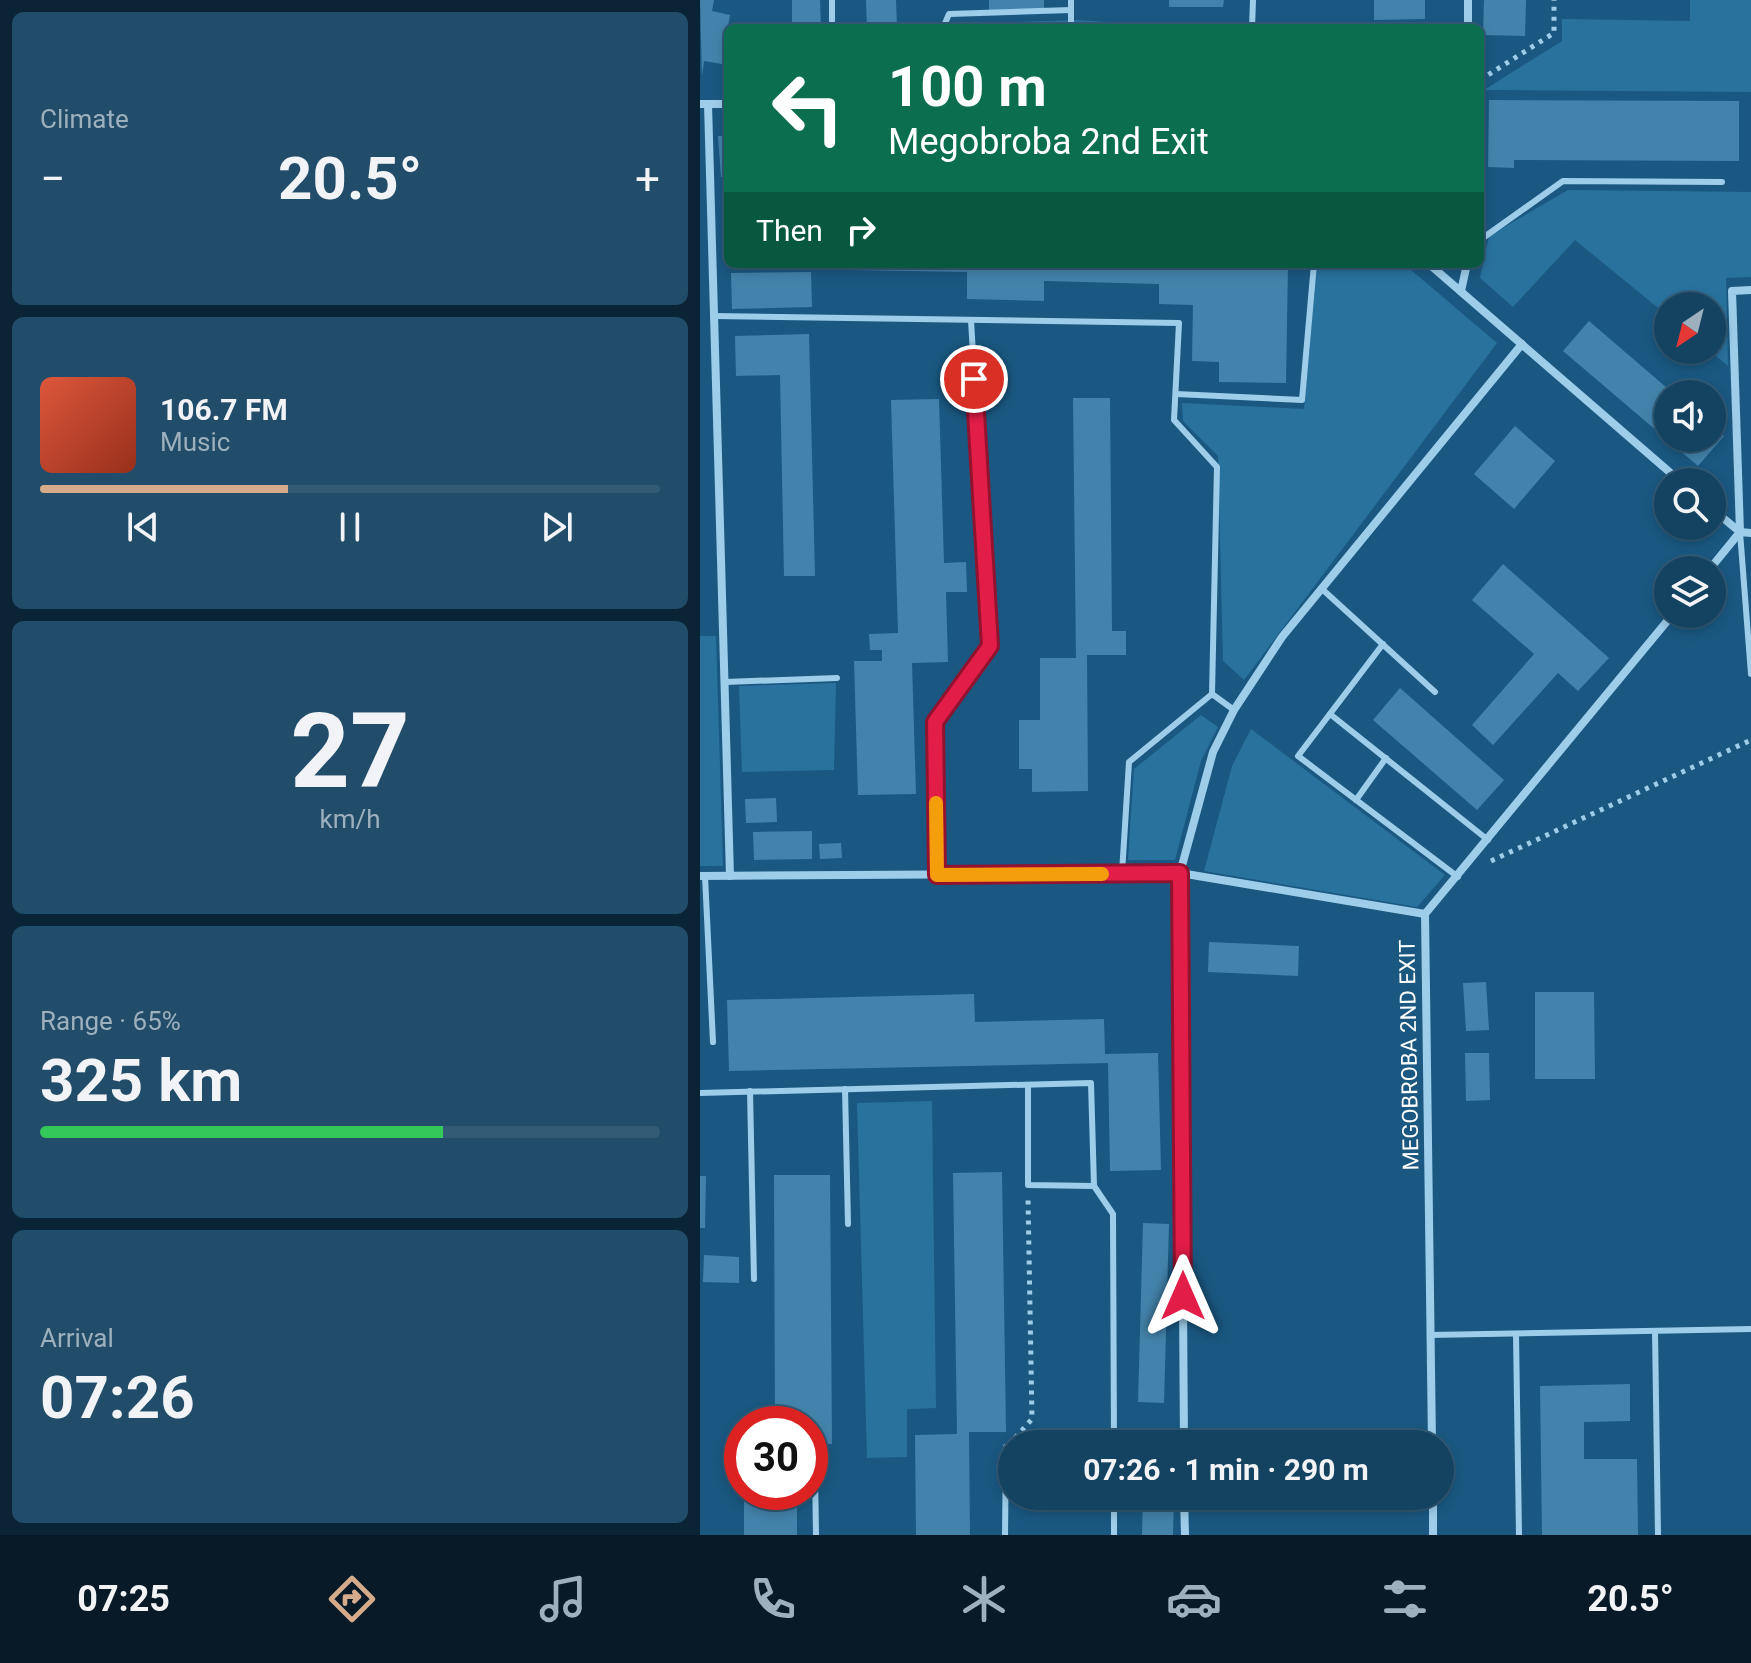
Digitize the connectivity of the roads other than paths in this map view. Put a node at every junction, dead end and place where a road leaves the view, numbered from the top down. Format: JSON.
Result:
{"nodes":[{"id":1,"x":832,"y":0,"type":"edge"},
{"id":2,"x":1071,"y":0,"type":"edge"},
{"id":3,"x":1253,"y":0,"type":"edge"},
{"id":4,"x":1468,"y":0,"type":"edge"},
{"id":5,"x":1071,"y":10,"type":"junction"},
{"id":6,"x":832,"y":24,"type":"edge"},
{"id":7,"x":945,"y":24,"type":"edge"},
{"id":8,"x":1071,"y":24,"type":"edge"},
{"id":9,"x":1252,"y":24,"type":"edge"},
{"id":10,"x":1468,"y":24,"type":"edge"},
{"id":11,"x":704,"y":104,"type":"edge"},
{"id":12,"x":1722,"y":182,"type":"dead end"},
{"id":13,"x":1484,"y":237,"type":"edge"},
{"id":14,"x":1314,"y":268,"type":"edge"},
{"id":15,"x":1434,"y":268,"type":"edge"},
{"id":16,"x":1466,"y":268,"type":"edge"},
{"id":17,"x":1751,"y":290,"type":"edge"},
{"id":18,"x":1461,"y":291,"type":"junction"},
{"id":19,"x":714,"y":316,"type":"junction"},
{"id":20,"x":971,"y":320,"type":"junction"},
{"id":21,"x":1522,"y":344,"type":"junction"},
{"id":22,"x":1176,"y":394,"type":"junction"},
{"id":23,"x":1665,"y":468,"type":"edge"},
{"id":24,"x":1726,"y":520,"type":"edge"},
{"id":25,"x":1740,"y":532,"type":"junction"},
{"id":26,"x":1751,"y":533,"type":"edge"},
{"id":27,"x":1720,"y":556,"type":"edge"},
{"id":28,"x":1322,"y":589,"type":"junction"},
{"id":29,"x":1662,"y":628,"type":"edge"},
{"id":30,"x":1383,"y":644,"type":"junction"},
{"id":31,"x":1751,"y":674,"type":"edge"},
{"id":32,"x":837,"y":678,"type":"dead end"},
{"id":33,"x":725,"y":682,"type":"junction"},
{"id":34,"x":1435,"y":692,"type":"dead end"},
{"id":35,"x":1212,"y":694,"type":"junction"},
{"id":36,"x":1234,"y":710,"type":"junction"},
{"id":37,"x":1330,"y":714,"type":"junction"},
{"id":38,"x":1386,"y":758,"type":"junction"},
{"id":39,"x":1356,"y":800,"type":"junction"},
{"id":40,"x":1488,"y":840,"type":"junction"},
{"id":41,"x":1122,"y":873,"type":"junction"},
{"id":42,"x":1180,"y":873,"type":"junction"},
{"id":43,"x":937,"y":875,"type":"junction"},
{"id":44,"x":703,"y":876,"type":"edge"},
{"id":45,"x":730,"y":876,"type":"junction"},
{"id":46,"x":1458,"y":877,"type":"junction"},
{"id":47,"x":1425,"y":914,"type":"junction"},
{"id":48,"x":700,"y":965,"type":"edge"},
{"id":49,"x":709,"y":965,"type":"junction"},
{"id":50,"x":713,"y":1042,"type":"dead end"},
{"id":51,"x":1028,"y":1085,"type":"junction"},
{"id":52,"x":845,"y":1089,"type":"junction"},
{"id":53,"x":750,"y":1091,"type":"junction"},
{"id":54,"x":700,"y":1093,"type":"edge"},
{"id":55,"x":1094,"y":1186,"type":"junction"},
{"id":56,"x":848,"y":1224,"type":"dead end"},
{"id":57,"x":754,"y":1279,"type":"dead end"},
{"id":58,"x":1751,"y":1329,"type":"edge"},
{"id":59,"x":1655,"y":1331,"type":"junction"},
{"id":60,"x":1516,"y":1334,"type":"junction"},
{"id":61,"x":1430,"y":1335,"type":"junction"},
{"id":62,"x":1114,"y":1430,"type":"edge"},
{"id":63,"x":1184,"y":1430,"type":"edge"},
{"id":64,"x":1432,"y":1430,"type":"edge"},
{"id":65,"x":816,"y":1510,"type":"edge"},
{"id":66,"x":1005,"y":1510,"type":"edge"},
{"id":67,"x":1114,"y":1510,"type":"edge"},
{"id":68,"x":1184,"y":1510,"type":"edge"},
{"id":69,"x":1433,"y":1510,"type":"edge"},
{"id":70,"x":816,"y":1535,"type":"edge"},
{"id":71,"x":1005,"y":1535,"type":"edge"},
{"id":72,"x":1114,"y":1535,"type":"edge"},
{"id":73,"x":1185,"y":1535,"type":"edge"},
{"id":74,"x":1433,"y":1535,"type":"edge"},
{"id":75,"x":1519,"y":1535,"type":"edge"},
{"id":76,"x":1658,"y":1535,"type":"edge"}],
"edges":[{"from":1,"to":6,"type":"lane"},
{"from":2,"to":5,"type":"lane"},
{"from":3,"to":9,"type":"lane"},
{"from":4,"to":10,"type":"street"},
{"from":5,"to":7,"type":"lane"},
{"from":5,"to":8,"type":"lane"},
{"from":11,"to":19,"type":"street"},
{"from":12,"to":13,"type":"lane"},
{"from":14,"to":22,"type":"lane"},
{"from":15,"to":18,"type":"street"},
{"from":16,"to":18,"type":"street"},
{"from":17,"to":25,"type":"street"},
{"from":18,"to":21,"type":"street"},
{"from":19,"to":20,"type":"lane"},
{"from":19,"to":33,"type":"street"},
{"from":20,"to":22,"type":"lane"},
{"from":20,"to":43,"type":"lane"},
{"from":21,"to":23,"type":"street"},
{"from":21,"to":28,"type":"street"},
{"from":22,"to":35,"type":"lane"},
{"from":24,"to":25,"type":"street"},
{"from":25,"to":26,"type":"street"},
{"from":25,"to":27,"type":"street"},
{"from":25,"to":31,"type":"lane"},
{"from":28,"to":30,"type":"lane"},
{"from":28,"to":36,"type":"street"},
{"from":29,"to":40,"type":"street"},
{"from":30,"to":34,"type":"lane"},
{"from":30,"to":37,"type":"lane"},
{"from":32,"to":33,"type":"lane"},
{"from":33,"to":45,"type":"street"},
{"from":35,"to":36,"type":"lane"},
{"from":35,"to":41,"type":"lane"},
{"from":36,"to":42,"type":"street"},
{"from":37,"to":38,"type":"lane"},
{"from":37,"to":39,"type":"lane"},
{"from":38,"to":39,"type":"lane"},
{"from":38,"to":40,"type":"lane"},
{"from":39,"to":46,"type":"lane"},
{"from":40,"to":46,"type":"street"},
{"from":41,"to":42,"type":"street","name":"MEGOBROBA 2ND EXIT"},
{"from":41,"to":43,"type":"street","name":"MEGOBROBA 2ND EXIT"},
{"from":42,"to":47,"type":"street","name":"MEGOBROBA 2ND EXIT"},
{"from":42,"to":63,"type":"street"},
{"from":43,"to":45,"type":"street","name":"MEGOBROBA 2ND EXIT"},
{"from":44,"to":45,"type":"street","name":"MEGOBROBA 2ND EXIT"},
{"from":44,"to":49,"type":"lane"},
{"from":46,"to":47,"type":"street"},
{"from":47,"to":61,"type":"street","name":"MEGOBROBA 2ND EXIT"},
{"from":48,"to":49,"type":"lane"},
{"from":49,"to":50,"type":"lane"},
{"from":51,"to":52,"type":"lane"},
{"from":51,"to":55,"type":"lane"},
{"from":51,"to":55,"type":"lane"},
{"from":52,"to":53,"type":"lane"},
{"from":52,"to":56,"type":"lane"},
{"from":53,"to":54,"type":"lane"},
{"from":53,"to":57,"type":"lane"},
{"from":55,"to":62,"type":"lane"},
{"from":58,"to":59,"type":"lane"},
{"from":59,"to":60,"type":"lane"},
{"from":59,"to":76,"type":"lane"},
{"from":60,"to":61,"type":"lane"},
{"from":60,"to":75,"type":"lane"},
{"from":61,"to":64,"type":"street","name":"MEGOBROBA 2ND EXIT"},
{"from":65,"to":70,"type":"lane"},
{"from":66,"to":71,"type":"lane"},
{"from":67,"to":72,"type":"lane"},
{"from":68,"to":73,"type":"street"},
{"from":69,"to":74,"type":"street"}]}
